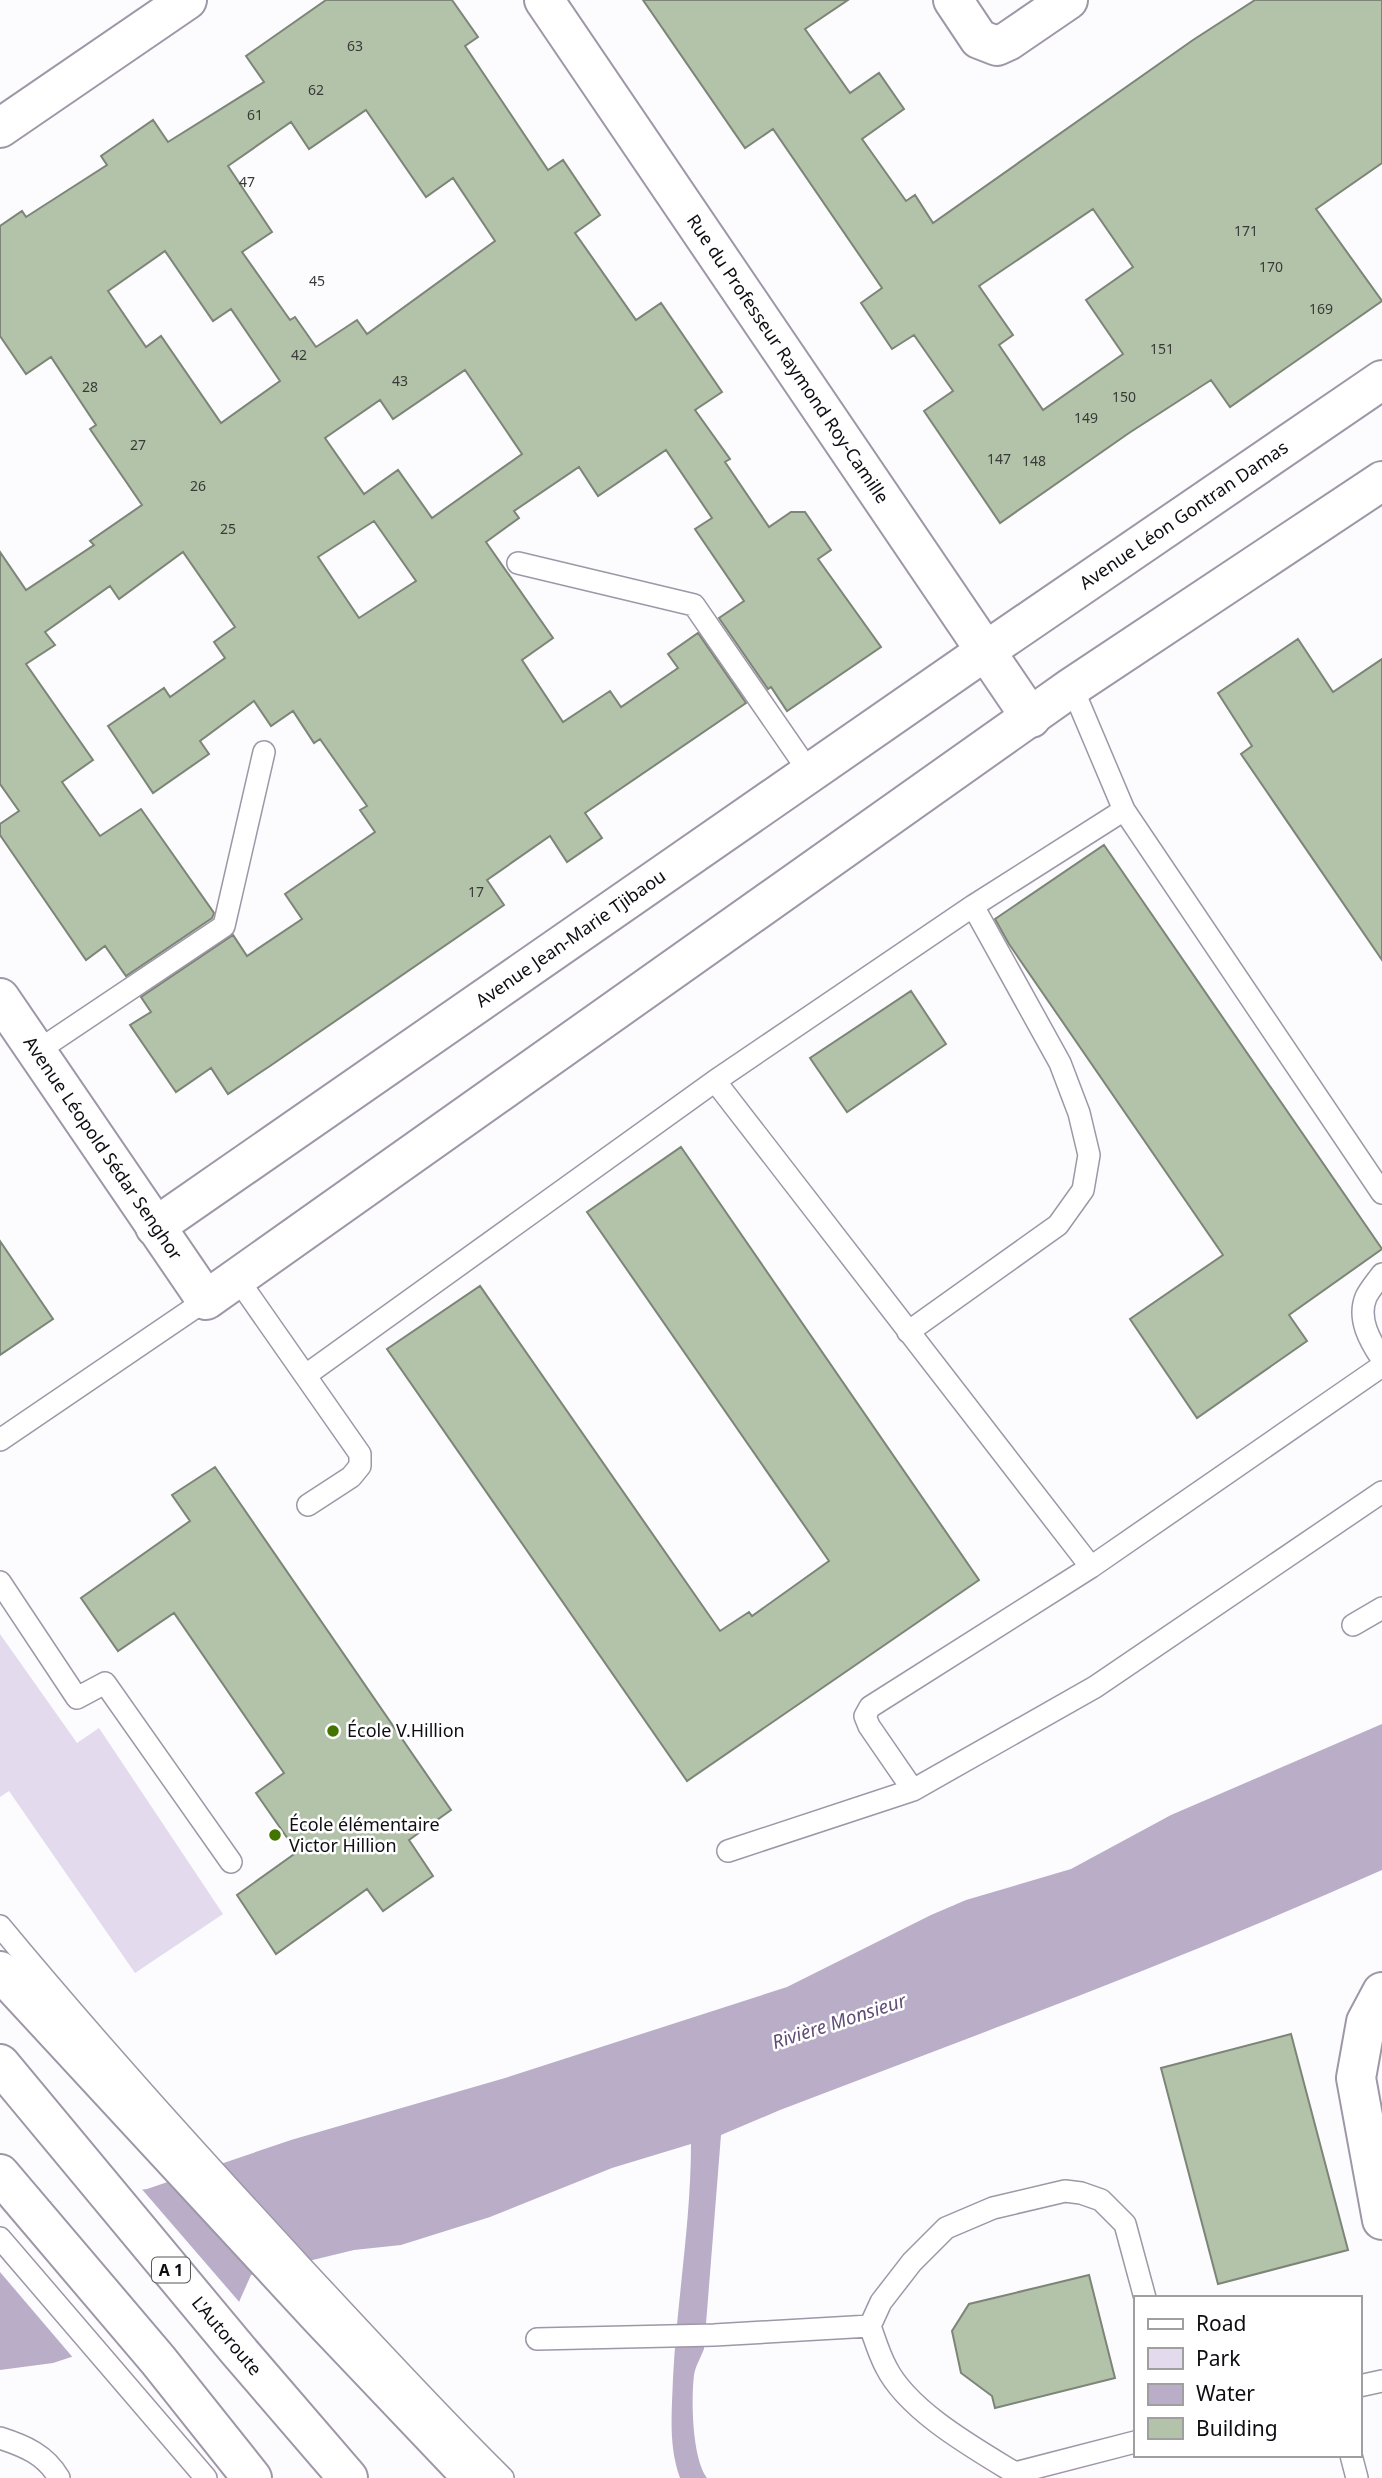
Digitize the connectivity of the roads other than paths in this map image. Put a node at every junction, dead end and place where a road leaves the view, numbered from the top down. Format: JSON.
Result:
{"nodes":[{"id":1,"x":187,"y":0,"type":"edge"},
{"id":2,"x":544,"y":0,"type":"edge"},
{"id":3,"x":953,"y":0,"type":"edge"},
{"id":4,"x":1068,"y":0,"type":"edge"},
{"id":5,"x":0,"y":128,"type":"edge"},
{"id":6,"x":1382,"y":380,"type":"edge"},
{"id":7,"x":1382,"y":481,"type":"edge"},
{"id":8,"x":518,"y":563,"type":"dead end"},
{"id":9,"x":987,"y":650,"type":"junction"},
{"id":10,"x":1072,"y":688,"type":"junction"},
{"id":11,"x":1031,"y":718,"type":"junction"},
{"id":12,"x":264,"y":752,"type":"dead end"},
{"id":13,"x":810,"y":773,"type":"junction"},
{"id":14,"x":1124,"y":810,"type":"junction"},
{"id":15,"x":973,"y":906,"type":"junction"},
{"id":16,"x":0,"y":998,"type":"edge"},
{"id":17,"x":36,"y":1052,"type":"junction"},
{"id":18,"x":715,"y":1081,"type":"junction"},
{"id":19,"x":1382,"y":1193,"type":"edge"},
{"id":20,"x":155,"y":1227,"type":"junction"},
{"id":21,"x":1382,"y":1274,"type":"edge"},
{"id":22,"x":237,"y":1278,"type":"junction"},
{"id":23,"x":206,"y":1300,"type":"junction"},
{"id":24,"x":908,"y":1332,"type":"junction"},
{"id":25,"x":1382,"y":1359,"type":"edge"},
{"id":26,"x":1382,"y":1366,"type":"edge"},
{"id":27,"x":306,"y":1375,"type":"junction"},
{"id":28,"x":0,"y":1440,"type":"edge"},
{"id":29,"x":1382,"y":1492,"type":"edge"},
{"id":30,"x":308,"y":1505,"type":"dead end"},
{"id":31,"x":1091,"y":1567,"type":"junction"},
{"id":32,"x":0,"y":1582,"type":"edge"},
{"id":33,"x":1382,"y":1608,"type":"edge"},
{"id":34,"x":1353,"y":1625,"type":"dead end"},
{"id":35,"x":913,"y":1790,"type":"junction"},
{"id":36,"x":728,"y":1851,"type":"dead end"},
{"id":37,"x":230,"y":1862,"type":"dead end"},
{"id":38,"x":0,"y":1926,"type":"edge"},
{"id":39,"x":0,"y":1971,"type":"edge"},
{"id":40,"x":1382,"y":1993,"type":"edge"},
{"id":41,"x":0,"y":2064,"type":"edge"},
{"id":42,"x":179,"y":2149,"type":"junction"},
{"id":43,"x":0,"y":2174,"type":"edge"},
{"id":44,"x":1382,"y":2220,"type":"edge"},
{"id":45,"x":0,"y":2238,"type":"edge"},
{"id":46,"x":1144,"y":2296,"type":"edge"},
{"id":47,"x":332,"y":2314,"type":"junction"},
{"id":48,"x":870,"y":2326,"type":"junction"},
{"id":49,"x":537,"y":2339,"type":"dead end"},
{"id":50,"x":1382,"y":2381,"type":"edge"},
{"id":51,"x":1361,"y":2386,"type":"edge"},
{"id":52,"x":192,"y":2403,"type":"junction"},
{"id":53,"x":0,"y":2438,"type":"edge"},
{"id":54,"x":1134,"y":2442,"type":"edge"},
{"id":55,"x":1352,"y":2457,"type":"edge"},
{"id":56,"x":1015,"y":2475,"type":"edge"},
{"id":57,"x":59,"y":2478,"type":"edge"},
{"id":58,"x":206,"y":2478,"type":"edge"},
{"id":59,"x":252,"y":2478,"type":"edge"},
{"id":60,"x":265,"y":2478,"type":"edge"},
{"id":61,"x":348,"y":2478,"type":"edge"},
{"id":62,"x":473,"y":2478,"type":"edge"},
{"id":63,"x":503,"y":2478,"type":"edge"},
{"id":64,"x":1357,"y":2478,"type":"edge"}],
"edges":[{"from":1,"to":5,"type":"main road"},
{"from":2,"to":9,"type":"main road","name":"Rue du Professeur Raymond Roy-Camille"},
{"from":3,"to":4,"type":"main road"},
{"from":6,"to":9,"type":"main road","name":"Avenue Léon Gontran Damas"},
{"from":7,"to":10,"type":"main road"},
{"from":8,"to":13,"type":"lane"},
{"from":9,"to":11,"type":"main road","name":"Rue du Professeur Raymond Roy-Camille"},
{"from":9,"to":13,"type":"main road","name":"Avenue Jean-Marie Tjibaou"},
{"from":10,"to":11,"type":"main road"},
{"from":10,"to":14,"type":"lane"},
{"from":11,"to":22,"type":"main road"},
{"from":12,"to":17,"type":"lane"},
{"from":13,"to":20,"type":"main road","name":"Avenue Jean-Marie Tjibaou"},
{"from":14,"to":15,"type":"lane"},
{"from":14,"to":19,"type":"lane"},
{"from":15,"to":18,"type":"lane"},
{"from":15,"to":24,"type":"lane"},
{"from":16,"to":17,"type":"main road","name":"Avenue Léopold Sédar Senghor"},
{"from":17,"to":20,"type":"main road","name":"Avenue Léopold Sédar Senghor"},
{"from":18,"to":24,"type":"lane"},
{"from":18,"to":27,"type":"lane"},
{"from":20,"to":23,"type":"main road","name":"Avenue Léopold Sédar Senghor"},
{"from":21,"to":25,"type":"lane"},
{"from":22,"to":23,"type":"main road"},
{"from":22,"to":27,"type":"lane"},
{"from":23,"to":28,"type":"lane"},
{"from":24,"to":31,"type":"lane"},
{"from":26,"to":31,"type":"lane"},
{"from":27,"to":30,"type":"lane"},
{"from":29,"to":35,"type":"lane"},
{"from":31,"to":35,"type":"lane"},
{"from":32,"to":37,"type":"lane"},
{"from":33,"to":34,"type":"lane"},
{"from":35,"to":36,"type":"lane"},
{"from":38,"to":42,"type":"lane"},
{"from":39,"to":42,"type":"main road"},
{"from":40,"to":44,"type":"main road"},
{"from":41,"to":61,"type":"main road","name":"L'Autoroute","number":"A 1"},
{"from":42,"to":47,"type":"main road"},
{"from":43,"to":52,"type":"main road"},
{"from":45,"to":58,"type":"lane"},
{"from":46,"to":48,"type":"lane"},
{"from":47,"to":62,"type":"main road"},
{"from":47,"to":63,"type":"lane"},
{"from":48,"to":49,"type":"lane"},
{"from":48,"to":56,"type":"lane"},
{"from":50,"to":51,"type":"lane"},
{"from":52,"to":59,"type":"main road"},
{"from":52,"to":60,"type":"main road"},
{"from":53,"to":57,"type":"lane"},
{"from":54,"to":56,"type":"lane"},
{"from":55,"to":64,"type":"lane"}]}
